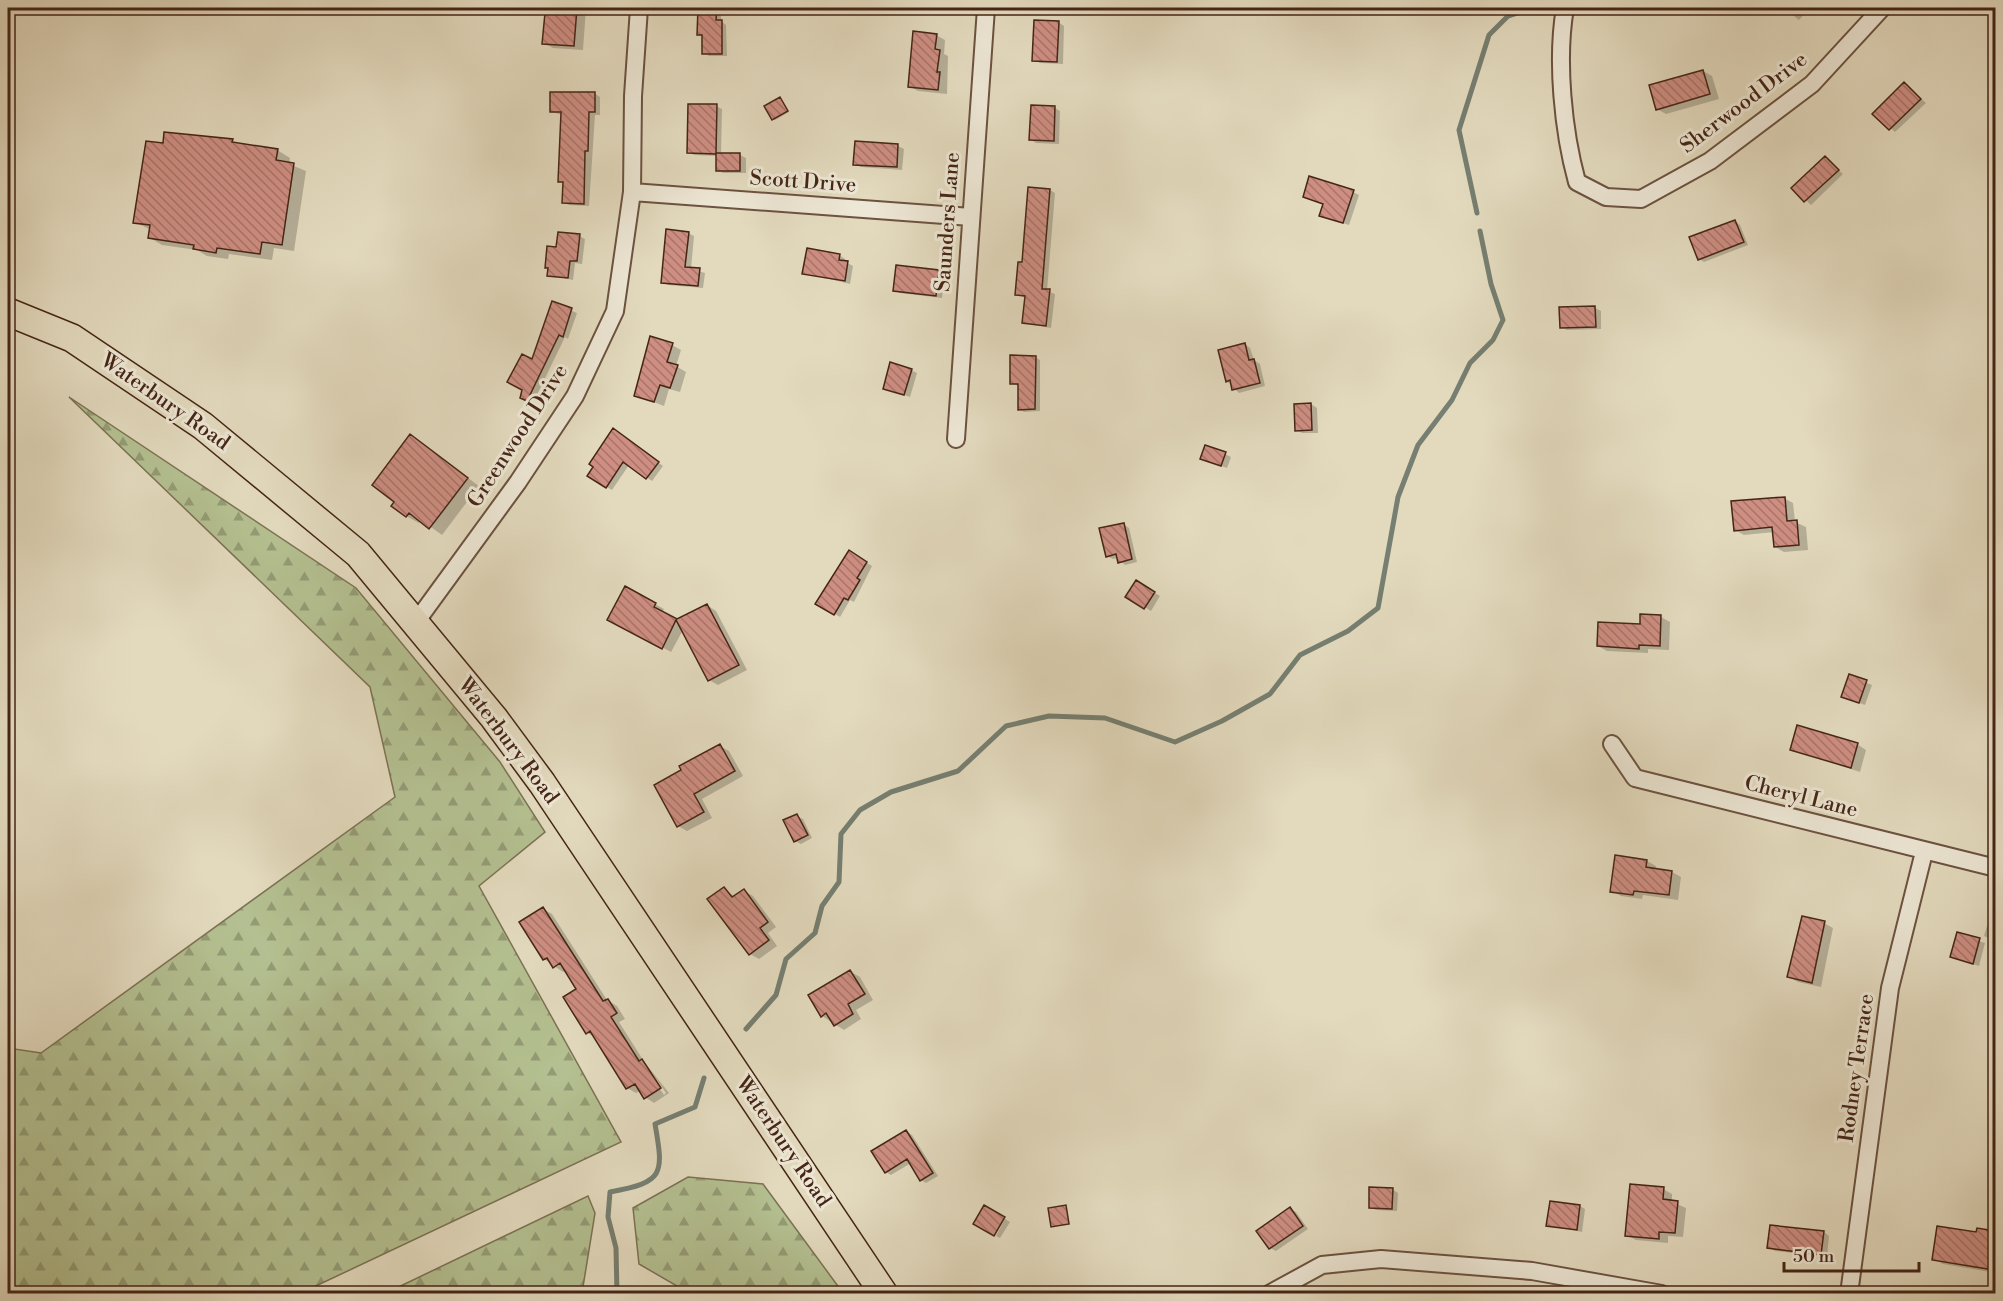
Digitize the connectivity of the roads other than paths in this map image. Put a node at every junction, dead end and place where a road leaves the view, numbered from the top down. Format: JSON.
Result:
{"nodes":[{"id":1,"x":639,"y":8,"type":"edge"},
{"id":2,"x":986,"y":8,"type":"edge"},
{"id":3,"x":1565,"y":8,"type":"edge"},
{"id":4,"x":1882,"y":8,"type":"edge"},
{"id":5,"x":632,"y":192,"type":"junction"},
{"id":6,"x":971,"y":218,"type":"junction"},
{"id":7,"x":8,"y":312,"type":"edge"},
{"id":8,"x":956,"y":439,"type":"dead end"},
{"id":9,"x":416,"y":622,"type":"junction"},
{"id":10,"x":1612,"y":744,"type":"dead end"},
{"id":11,"x":1924,"y":852,"type":"junction"},
{"id":12,"x":1995,"y":868,"type":"edge"},
{"id":13,"x":884,"y":1293,"type":"edge"},
{"id":14,"x":1269,"y":1293,"type":"edge"},
{"id":15,"x":1662,"y":1293,"type":"edge"},
{"id":16,"x":1849,"y":1293,"type":"edge"}],
"edges":[{"from":1,"to":5,"type":"street","name":"Greenwood Drive"},
{"from":2,"to":6,"type":"street","name":"Saunders Lane"},
{"from":3,"to":4,"type":"street","name":"Sherwood Drive"},
{"from":5,"to":6,"type":"street","name":"Scott Drive"},
{"from":5,"to":9,"type":"street","name":"Greenwood Drive"},
{"from":6,"to":8,"type":"street","name":"Saunders Lane"},
{"from":7,"to":9,"type":"main road","name":"Waterbury Road"},
{"from":9,"to":13,"type":"main road","name":"Waterbury Road"},
{"from":10,"to":11,"type":"street","name":"Cheryl Lane"},
{"from":11,"to":12,"type":"street","name":"Cheryl Lane"},
{"from":11,"to":16,"type":"street","name":"Rodney Terrace"},
{"from":14,"to":15,"type":"street"}]}
